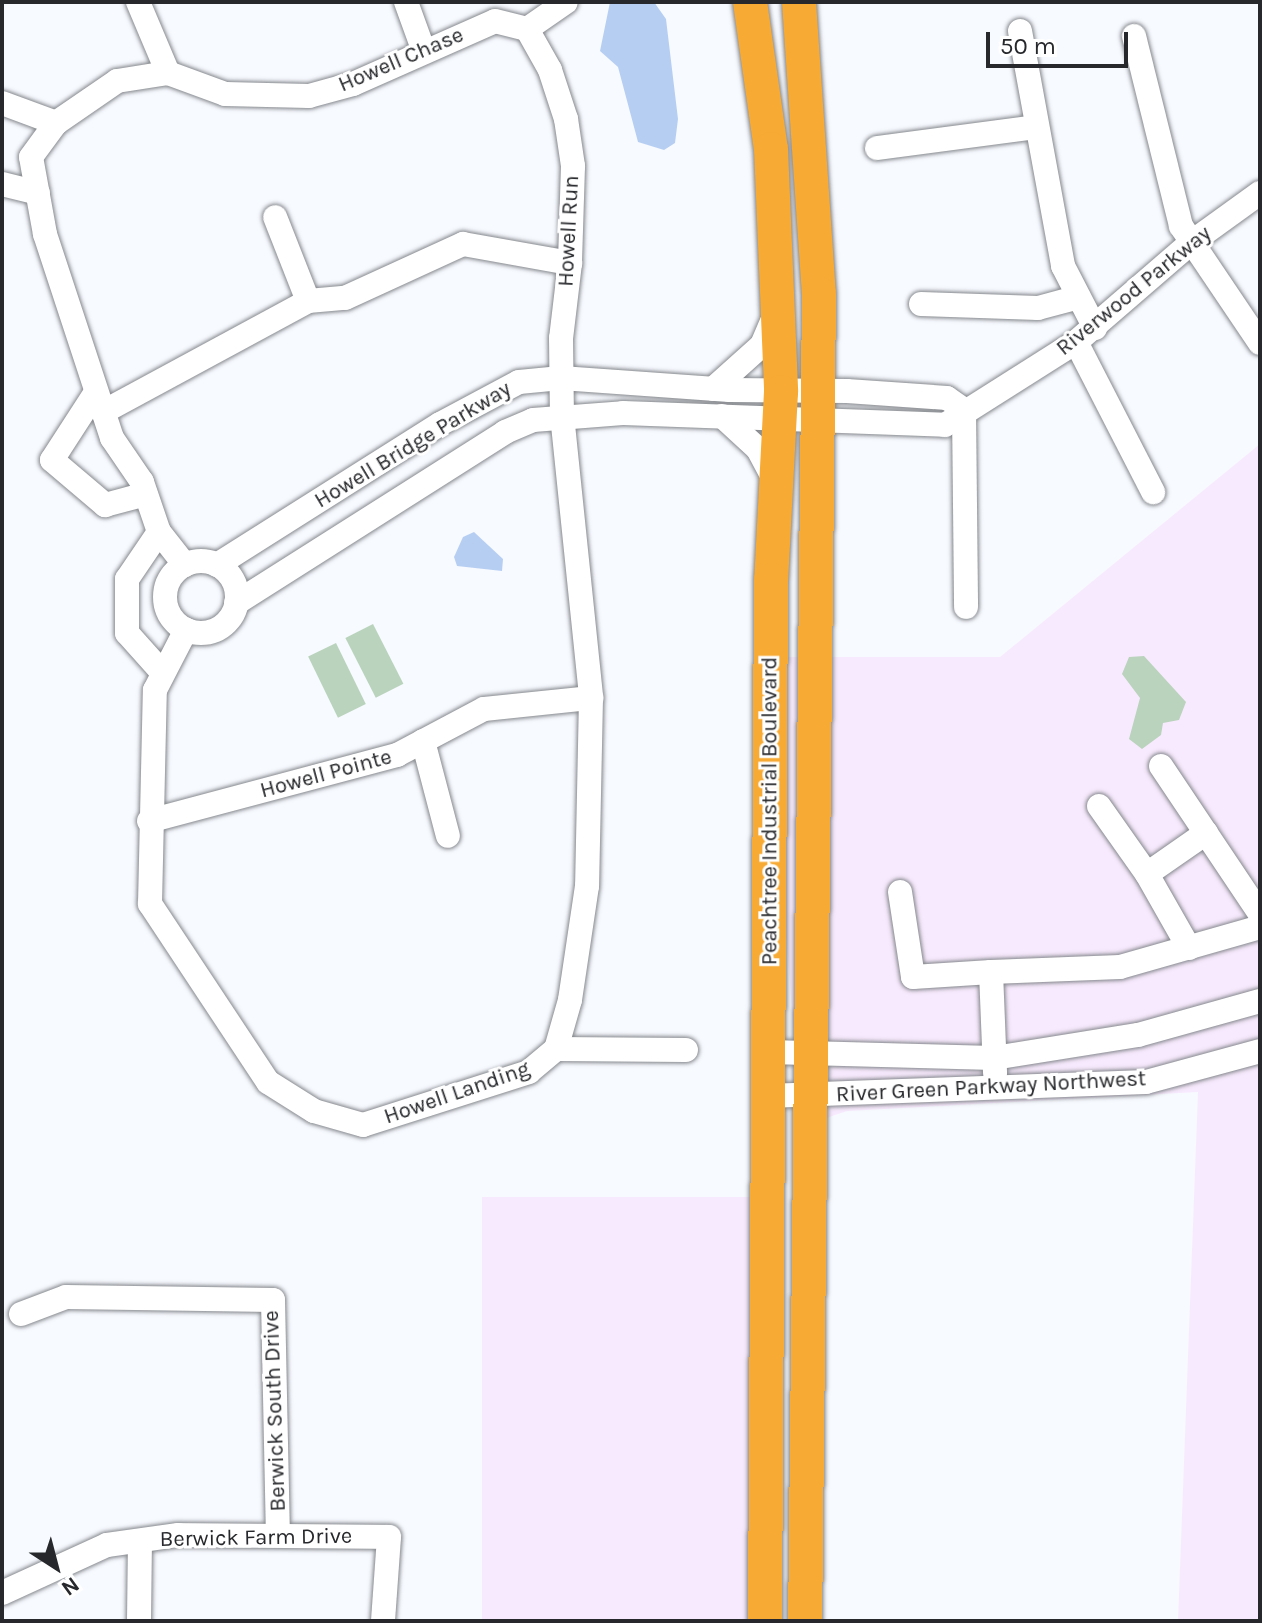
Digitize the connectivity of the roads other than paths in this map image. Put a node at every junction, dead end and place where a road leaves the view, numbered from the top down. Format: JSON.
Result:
{"nodes":[{"id":1,"x":138,"y":2,"type":"edge"},
{"id":2,"x":406,"y":2,"type":"edge"},
{"id":3,"x":566,"y":2,"type":"edge"},
{"id":4,"x":750,"y":2,"type":"edge"},
{"id":5,"x":799,"y":2,"type":"edge"},
{"id":6,"x":527,"y":29,"type":"junction"},
{"id":7,"x":1020,"y":31,"type":"dead end"},
{"id":8,"x":1134,"y":36,"type":"dead end"},
{"id":9,"x":423,"y":49,"type":"junction"},
{"id":10,"x":168,"y":73,"type":"junction"},
{"id":11,"x":2,"y":103,"type":"edge"},
{"id":12,"x":56,"y":123,"type":"junction"},
{"id":13,"x":1037,"y":127,"type":"junction"},
{"id":14,"x":877,"y":148,"type":"dead end"},
{"id":15,"x":2,"y":184,"type":"edge"},
{"id":16,"x":38,"y":193,"type":"junction"},
{"id":17,"x":1260,"y":193,"type":"edge"},
{"id":18,"x":275,"y":217,"type":"dead end"},
{"id":19,"x":1192,"y":242,"type":"junction"},
{"id":20,"x":570,"y":263,"type":"junction"},
{"id":21,"x":1079,"y":297,"type":"junction"},
{"id":22,"x":308,"y":301,"type":"junction"},
{"id":23,"x":921,"y":304,"type":"dead end"},
{"id":24,"x":777,"y":309,"type":"junction"},
{"id":25,"x":1086,"y":335,"type":"junction"},
{"id":26,"x":1260,"y":343,"type":"edge"},
{"id":27,"x":561,"y":378,"type":"junction"},
{"id":28,"x":713,"y":389,"type":"junction"},
{"id":29,"x":99,"y":402,"type":"junction"},
{"id":30,"x":780,"y":405,"type":"junction"},
{"id":31,"x":815,"y":406,"type":"junction"},
{"id":32,"x":964,"y":410,"type":"junction"},
{"id":33,"x":562,"y":415,"type":"junction"},
{"id":34,"x":722,"y":416,"type":"junction"},
{"id":35,"x":775,"y":481,"type":"junction"},
{"id":36,"x":348,"y":482,"type":"junction"},
{"id":37,"x":1153,"y":492,"type":"dead end"},
{"id":38,"x":146,"y":494,"type":"junction"},
{"id":39,"x":369,"y":518,"type":"junction"},
{"id":40,"x":159,"y":532,"type":"junction"},
{"id":41,"x":185,"y":565,"type":"junction"},
{"id":42,"x":217,"y":565,"type":"junction"},
{"id":43,"x":236,"y":603,"type":"junction"},
{"id":44,"x":966,"y":607,"type":"dead end"},
{"id":45,"x":186,"y":630,"type":"junction"},
{"id":46,"x":161,"y":671,"type":"junction"},
{"id":47,"x":591,"y":698,"type":"junction"},
{"id":48,"x":423,"y":741,"type":"junction"},
{"id":49,"x":1161,"y":766,"type":"dead end"},
{"id":50,"x":1099,"y":806,"type":"dead end"},
{"id":51,"x":149,"y":821,"type":"junction"},
{"id":52,"x":1206,"y":833,"type":"junction"},
{"id":53,"x":448,"y":836,"type":"dead end"},
{"id":54,"x":1147,"y":874,"type":"junction"},
{"id":55,"x":900,"y":892,"type":"dead end"},
{"id":56,"x":1260,"y":914,"type":"edge"},
{"id":57,"x":1260,"y":927,"type":"edge"},
{"id":58,"x":1189,"y":948,"type":"junction"},
{"id":59,"x":991,"y":972,"type":"junction"},
{"id":60,"x":1260,"y":1001,"type":"edge"},
{"id":61,"x":556,"y":1049,"type":"junction"},
{"id":62,"x":686,"y":1050,"type":"dead end"},
{"id":63,"x":1260,"y":1051,"type":"edge"},
{"id":64,"x":769,"y":1052,"type":"junction"},
{"id":65,"x":813,"y":1053,"type":"junction"},
{"id":66,"x":994,"y":1058,"type":"junction"},
{"id":67,"x":995,"y":1091,"type":"junction"},
{"id":68,"x":767,"y":1096,"type":"junction"},
{"id":69,"x":810,"y":1096,"type":"junction"},
{"id":70,"x":21,"y":1314,"type":"dead end"},
{"id":71,"x":278,"y":1535,"type":"junction"},
{"id":72,"x":140,"y":1541,"type":"junction"},
{"id":73,"x":2,"y":1593,"type":"edge"},
{"id":74,"x":139,"y":1621,"type":"edge"},
{"id":75,"x":383,"y":1621,"type":"edge"},
{"id":76,"x":765,"y":1621,"type":"edge"},
{"id":77,"x":805,"y":1621,"type":"edge"}],
"edges":[{"from":1,"to":10,"type":"street"},
{"from":2,"to":9,"type":"street"},
{"from":3,"to":6,"type":"street"},
{"from":4,"to":24,"type":"highway","name":"Peachtree Industrial Boulevard"},
{"from":5,"to":31,"type":"highway","name":"Peachtree Industrial Boulevard"},
{"from":6,"to":9,"type":"street","name":"Howell Chase"},
{"from":6,"to":20,"type":"street","name":"Howell Run"},
{"from":7,"to":13,"type":"street"},
{"from":8,"to":19,"type":"street"},
{"from":9,"to":10,"type":"street","name":"Howell Chase"},
{"from":10,"to":12,"type":"street","name":"Howell Chase"},
{"from":11,"to":12,"type":"street"},
{"from":12,"to":16,"type":"street","name":"Howell Chase"},
{"from":13,"to":14,"type":"street"},
{"from":13,"to":21,"type":"street"},
{"from":15,"to":16,"type":"street"},
{"from":16,"to":29,"type":"street"},
{"from":17,"to":19,"type":"street","name":"Riverwood Parkway"},
{"from":18,"to":22,"type":"street"},
{"from":19,"to":25,"type":"street","name":"Riverwood Parkway"},
{"from":19,"to":26,"type":"street"},
{"from":20,"to":22,"type":"street"},
{"from":20,"to":27,"type":"street","name":"Howell Run"},
{"from":21,"to":23,"type":"street"},
{"from":21,"to":25,"type":"street"},
{"from":22,"to":29,"type":"street"},
{"from":24,"to":28,"type":"street"},
{"from":24,"to":30,"type":"highway","name":"Peachtree Industrial Boulevard"},
{"from":25,"to":32,"type":"street","name":"Riverwood Parkway"},
{"from":25,"to":37,"type":"street"},
{"from":27,"to":28,"type":"street","name":"Howell Bridge Parkway"},
{"from":27,"to":33,"type":"street","name":"Howell Run"},
{"from":27,"to":36,"type":"street","name":"Howell Bridge Parkway"},
{"from":28,"to":30,"type":"street","name":"Howell Bridge Parkway"},
{"from":29,"to":38,"type":"street"},
{"from":29,"to":38,"type":"street"},
{"from":30,"to":31,"type":"street","name":"Howell Bridge Parkway"},
{"from":30,"to":34,"type":"street","name":"Howell Bridge Parkway"},
{"from":30,"to":35,"type":"highway","name":"Peachtree Industrial Boulevard"},
{"from":31,"to":32,"type":"street","name":"Riverwood Parkway"},
{"from":31,"to":65,"type":"highway","name":"Peachtree Industrial Boulevard"},
{"from":32,"to":44,"type":"street"},
{"from":33,"to":34,"type":"street","name":"Howell Bridge Parkway"},
{"from":33,"to":39,"type":"street","name":"Howell Bridge Parkway"},
{"from":33,"to":47,"type":"street","name":"Howell Landing"},
{"from":34,"to":35,"type":"street"},
{"from":35,"to":64,"type":"highway","name":"Peachtree Industrial Boulevard"},
{"from":36,"to":39,"type":"street"},
{"from":36,"to":42,"type":"street","name":"Howell Bridge Parkway"},
{"from":38,"to":40,"type":"street"},
{"from":39,"to":43,"type":"street","name":"Howell Bridge Parkway"},
{"from":40,"to":41,"type":"street"},
{"from":40,"to":46,"type":"street"},
{"from":41,"to":42,"type":"street"},
{"from":41,"to":45,"type":"street"},
{"from":42,"to":43,"type":"street"},
{"from":43,"to":45,"type":"street"},
{"from":45,"to":46,"type":"street"},
{"from":46,"to":51,"type":"street","name":"Howell Landing"},
{"from":47,"to":48,"type":"street","name":"Howell Pointe"},
{"from":47,"to":61,"type":"street","name":"Howell Landing"},
{"from":48,"to":51,"type":"street","name":"Howell Pointe"},
{"from":48,"to":53,"type":"street"},
{"from":49,"to":52,"type":"street"},
{"from":50,"to":54,"type":"street"},
{"from":51,"to":61,"type":"street","name":"Howell Landing"},
{"from":52,"to":54,"type":"street"},
{"from":52,"to":56,"type":"street"},
{"from":54,"to":58,"type":"street"},
{"from":55,"to":59,"type":"street"},
{"from":57,"to":58,"type":"street"},
{"from":58,"to":59,"type":"street"},
{"from":59,"to":66,"type":"street"},
{"from":60,"to":66,"type":"street","name":"River Green Parkway Northwest"},
{"from":61,"to":62,"type":"street"},
{"from":63,"to":67,"type":"street","name":"River Green Parkway Northwest"},
{"from":64,"to":65,"type":"street","name":"River Green Parkway Northwest"},
{"from":64,"to":68,"type":"highway","name":"Peachtree Industrial Boulevard"},
{"from":65,"to":66,"type":"street","name":"River Green Parkway Northwest"},
{"from":65,"to":69,"type":"highway","name":"Peachtree Industrial Boulevard"},
{"from":66,"to":67,"type":"street"},
{"from":67,"to":69,"type":"street","name":"River Green Parkway Northwest"},
{"from":68,"to":69,"type":"street","name":"River Green Parkway Northwest"},
{"from":68,"to":76,"type":"highway","name":"Peachtree Industrial Boulevard"},
{"from":69,"to":77,"type":"highway","name":"Peachtree Industrial Boulevard"},
{"from":70,"to":71,"type":"street","name":"Berwick South Drive"},
{"from":71,"to":72,"type":"street","name":"Berwick Farm Drive"},
{"from":71,"to":75,"type":"street","name":"Berwick Farm Drive"},
{"from":72,"to":73,"type":"street","name":"Berwick Farm Drive"},
{"from":72,"to":74,"type":"street"}]}
